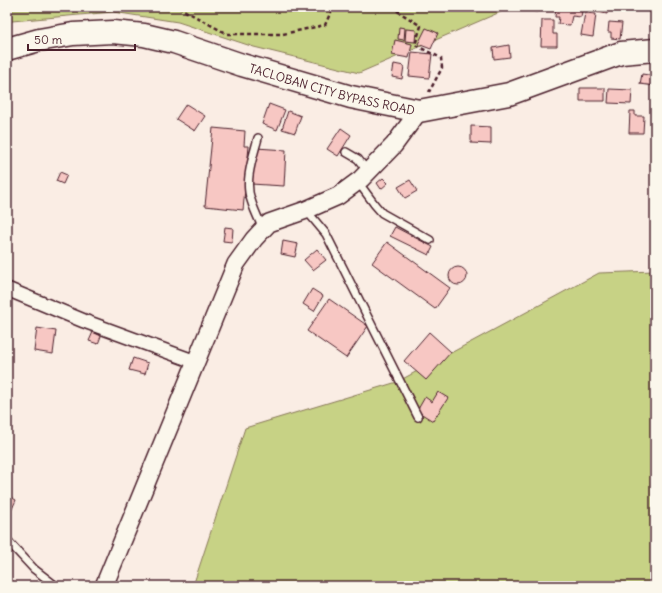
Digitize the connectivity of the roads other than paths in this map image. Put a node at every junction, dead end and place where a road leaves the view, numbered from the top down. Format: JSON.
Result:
{"nodes":[{"id":1,"x":7,"y":49,"type":"edge"},
{"id":2,"x":655,"y":50,"type":"edge"},
{"id":3,"x":419,"y":112,"type":"junction"},
{"id":4,"x":258,"y":138,"type":"dead end"},
{"id":5,"x":346,"y":152,"type":"dead end"},
{"id":6,"x":363,"y":177,"type":"junction"},
{"id":7,"x":306,"y":210,"type":"junction"},
{"id":8,"x":264,"y":229,"type":"junction"},
{"id":9,"x":430,"y":240,"type":"dead end"},
{"id":10,"x":7,"y":289,"type":"edge"},
{"id":11,"x":196,"y":362,"type":"junction"},
{"id":12,"x":418,"y":417,"type":"dead end"},
{"id":13,"x":7,"y":540,"type":"edge"},
{"id":14,"x":56,"y":586,"type":"edge"},
{"id":15,"x":104,"y":586,"type":"edge"}],
"edges":[{"from":1,"to":3,"type":"highway","name":"TACLOBAN CITY BYPASS ROAD"},
{"from":2,"to":3,"type":"highway","name":"TACLOBAN CITY BYPASS ROAD"},
{"from":3,"to":6,"type":"street"},
{"from":4,"to":8,"type":"lane"},
{"from":5,"to":6,"type":"lane"},
{"from":6,"to":7,"type":"street"},
{"from":6,"to":9,"type":"lane"},
{"from":7,"to":8,"type":"street"},
{"from":7,"to":12,"type":"lane"},
{"from":8,"to":11,"type":"street"},
{"from":10,"to":11,"type":"street"},
{"from":11,"to":15,"type":"street"},
{"from":13,"to":14,"type":"lane"}]}
